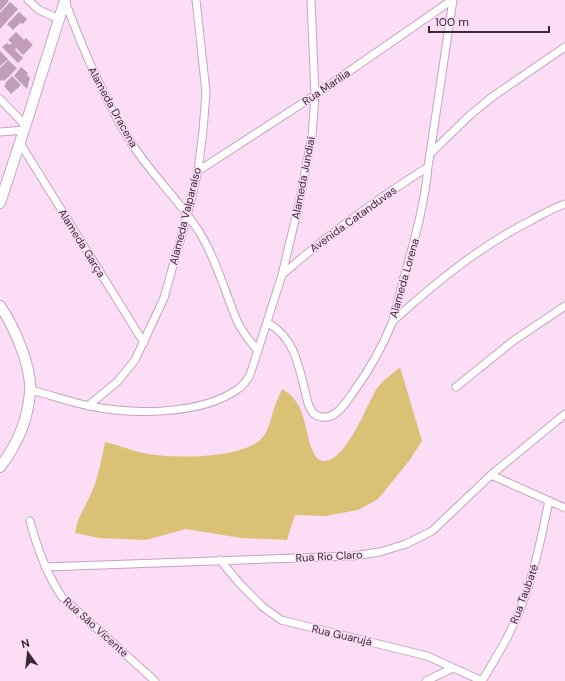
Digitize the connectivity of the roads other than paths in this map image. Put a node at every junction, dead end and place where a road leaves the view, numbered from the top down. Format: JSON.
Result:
{"nodes":[{"id":1,"x":28,"y":0,"type":"edge"},
{"id":2,"x":196,"y":0,"type":"edge"},
{"id":3,"x":311,"y":0,"type":"edge"},
{"id":4,"x":453,"y":0,"type":"edge"},
{"id":5,"x":65,"y":1,"type":"edge"},
{"id":6,"x":59,"y":19,"type":"junction"},
{"id":7,"x":565,"y":48,"type":"edge"},
{"id":8,"x":315,"y":95,"type":"junction"},
{"id":9,"x":0,"y":99,"type":"edge"},
{"id":10,"x":25,"y":128,"type":"junction"},
{"id":11,"x":0,"y":132,"type":"edge"},
{"id":12,"x":20,"y":143,"type":"junction"},
{"id":13,"x":431,"y":153,"type":"junction"},
{"id":14,"x":428,"y":167,"type":"junction"},
{"id":15,"x":198,"y":171,"type":"junction"},
{"id":16,"x":0,"y":203,"type":"edge"},
{"id":17,"x":565,"y":204,"type":"edge"},
{"id":18,"x":187,"y":216,"type":"junction"},
{"id":19,"x":282,"y":275,"type":"junction"},
{"id":20,"x":0,"y":306,"type":"edge"},
{"id":21,"x":565,"y":306,"type":"edge"},
{"id":22,"x":392,"y":322,"type":"junction"},
{"id":23,"x":268,"y":323,"type":"junction"},
{"id":24,"x":144,"y":343,"type":"junction"},
{"id":25,"x":257,"y":350,"type":"junction"},
{"id":26,"x":456,"y":387,"type":"dead end"},
{"id":27,"x":31,"y":390,"type":"junction"},
{"id":28,"x":88,"y":406,"type":"junction"},
{"id":29,"x":565,"y":414,"type":"edge"},
{"id":30,"x":0,"y":467,"type":"edge"},
{"id":31,"x":491,"y":475,"type":"junction"},
{"id":32,"x":549,"y":501,"type":"junction"},
{"id":33,"x":565,"y":508,"type":"edge"},
{"id":34,"x":30,"y":520,"type":"dead end"},
{"id":35,"x":220,"y":560,"type":"junction"},
{"id":36,"x":45,"y":566,"type":"junction"},
{"id":37,"x":453,"y":668,"type":"junction"},
{"id":38,"x":155,"y":681,"type":"edge"},
{"id":39,"x":426,"y":681,"type":"edge"},
{"id":40,"x":482,"y":681,"type":"edge"}],
"edges":[{"from":1,"to":6,"type":"street"},
{"from":2,"to":15,"type":"street","name":"Alameda Valparaíso"},
{"from":3,"to":8,"type":"street","name":"Alameda Jundiaí"},
{"from":4,"to":8,"type":"street","name":"Rua Marilia"},
{"from":4,"to":13,"type":"street","name":"Alameda Lorena"},
{"from":5,"to":6,"type":"main road"},
{"from":5,"to":18,"type":"street","name":"Alameda Dracena"},
{"from":6,"to":10,"type":"main road"},
{"from":7,"to":13,"type":"street"},
{"from":8,"to":15,"type":"street","name":"Rua Marilia"},
{"from":8,"to":19,"type":"street","name":"Alameda Jundiaí"},
{"from":9,"to":10,"type":"street"},
{"from":10,"to":11,"type":"street"},
{"from":10,"to":12,"type":"main road"},
{"from":12,"to":16,"type":"main road"},
{"from":12,"to":24,"type":"street","name":"Alameda Garça"},
{"from":13,"to":14,"type":"street","name":"Alameda Lorena"},
{"from":14,"to":19,"type":"street","name":"Avenida Catanduvas"},
{"from":14,"to":22,"type":"street","name":"Alameda Lorena"},
{"from":15,"to":18,"type":"street","name":"Alameda Valparaíso"},
{"from":17,"to":22,"type":"street"},
{"from":18,"to":24,"type":"street","name":"Alameda Valparaíso"},
{"from":18,"to":25,"type":"street","name":"Alameda Dracena"},
{"from":19,"to":23,"type":"street","name":"Alameda Jundiaí"},
{"from":20,"to":27,"type":"main road"},
{"from":21,"to":26,"type":"street"},
{"from":22,"to":23,"type":"street","name":"Alameda Lorena"},
{"from":23,"to":25,"type":"street","name":"Alameda Jundiaí"},
{"from":24,"to":28,"type":"street","name":"Alameda Valparaíso"},
{"from":25,"to":28,"type":"street","name":"Alameda Jundiaí"},
{"from":27,"to":28,"type":"street","name":"Alameda Jundiaí"},
{"from":27,"to":30,"type":"main road"},
{"from":29,"to":31,"type":"street","name":"Rua Rio Claro"},
{"from":31,"to":32,"type":"street"},
{"from":31,"to":35,"type":"street","name":"Rua Rio Claro"},
{"from":32,"to":33,"type":"street"},
{"from":32,"to":40,"type":"street","name":"Rua Taubaté"},
{"from":34,"to":36,"type":"street","name":"Rua São Vicente"},
{"from":35,"to":36,"type":"street","name":"Rua Rio Claro"},
{"from":35,"to":37,"type":"street","name":"Rua Guarujá"},
{"from":36,"to":38,"type":"street","name":"Rua São Vicente"},
{"from":37,"to":39,"type":"street"},
{"from":37,"to":40,"type":"street","name":"Rua Guarujá"}]}
